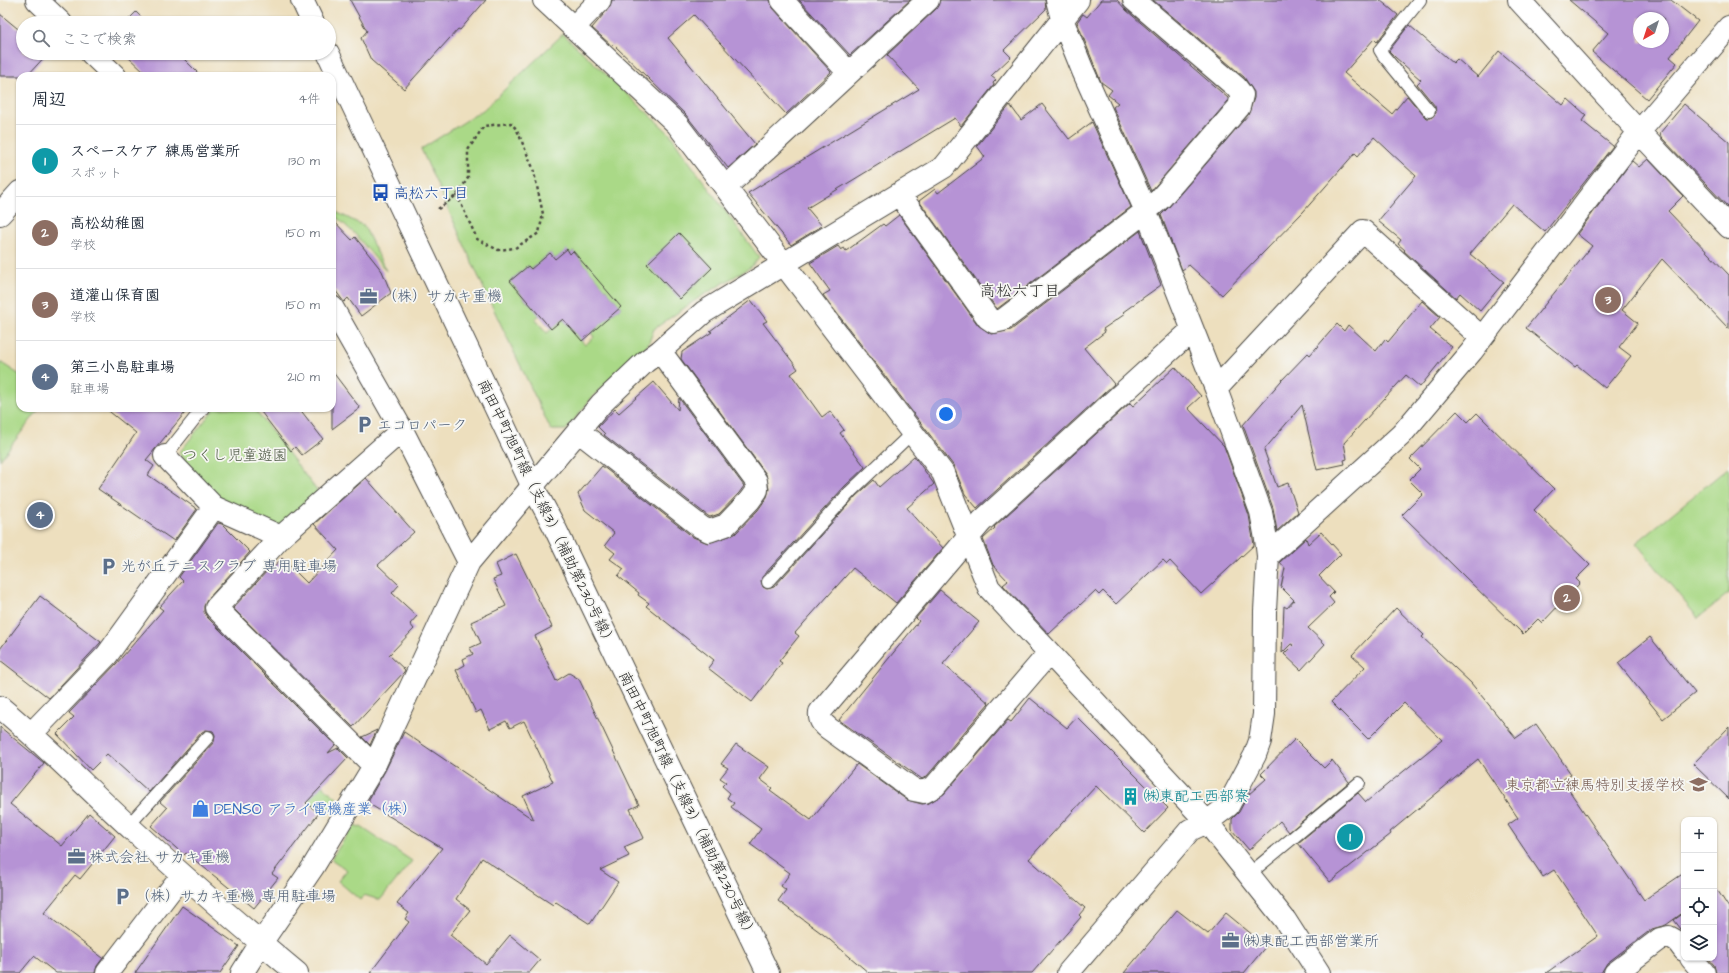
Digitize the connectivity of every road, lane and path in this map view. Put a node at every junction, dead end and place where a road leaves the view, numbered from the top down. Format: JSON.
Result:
{"nodes":[{"id":1,"x":37,"y":0,"type":"edge"},
{"id":2,"x":302,"y":0,"type":"edge"},
{"id":3,"x":544,"y":0,"type":"edge"},
{"id":4,"x":600,"y":0,"type":"edge"},
{"id":5,"x":782,"y":0,"type":"edge"},
{"id":6,"x":928,"y":0,"type":"edge"},
{"id":7,"x":1078,"y":0,"type":"edge"},
{"id":8,"x":1134,"y":0,"type":"edge"},
{"id":9,"x":1420,"y":0,"type":"edge"},
{"id":10,"x":1527,"y":3,"type":"edge"},
{"id":11,"x":1059,"y":9,"type":"edge"},
{"id":12,"x":54,"y":16,"type":"edge"},
{"id":13,"x":310,"y":16,"type":"edge"},
{"id":14,"x":574,"y":27,"type":"junction"},
{"id":15,"x":1729,"y":27,"type":"edge"},
{"id":16,"x":98,"y":60,"type":"edge"},
{"id":17,"x":331,"y":60,"type":"edge"},
{"id":18,"x":111,"y":72,"type":"edge"},
{"id":19,"x":849,"y":73,"type":"junction"},
{"id":20,"x":1429,"y":111,"type":"dead end"},
{"id":21,"x":1639,"y":132,"type":"junction"},
{"id":22,"x":726,"y":187,"type":"junction"},
{"id":23,"x":899,"y":194,"type":"junction"},
{"id":24,"x":457,"y":195,"type":"junction"},
{"id":25,"x":16,"y":196,"type":"edge"},
{"id":26,"x":438,"y":209,"type":"dead end"},
{"id":27,"x":1146,"y":211,"type":"junction"},
{"id":28,"x":0,"y":214,"type":"edge"},
{"id":29,"x":1729,"y":227,"type":"edge"},
{"id":30,"x":784,"y":264,"type":"junction"},
{"id":31,"x":336,"y":314,"type":"edge"},
{"id":32,"x":1192,"y":330,"type":"junction"},
{"id":33,"x":1482,"y":338,"type":"junction"},
{"id":34,"x":660,"y":351,"type":"junction"},
{"id":35,"x":1216,"y":389,"type":"junction"},
{"id":36,"x":200,"y":412,"type":"edge"},
{"id":37,"x":402,"y":430,"type":"junction"},
{"id":38,"x":578,"y":432,"type":"junction"},
{"id":39,"x":912,"y":432,"type":"junction"},
{"id":40,"x":165,"y":456,"type":"joint"},
{"id":41,"x":532,"y":485,"type":"junction"},
{"id":42,"x":214,"y":507,"type":"junction"},
{"id":43,"x":281,"y":537,"type":"junction"},
{"id":44,"x":968,"y":537,"type":"junction"},
{"id":45,"x":1268,"y":556,"type":"junction"},
{"id":46,"x":469,"y":562,"type":"junction"},
{"id":47,"x":768,"y":582,"type":"dead end"},
{"id":48,"x":1049,"y":653,"type":"junction"},
{"id":49,"x":3,"y":715,"type":"edge"},
{"id":50,"x":31,"y":734,"type":"junction"},
{"id":51,"x":208,"y":737,"type":"dead end"},
{"id":52,"x":374,"y":766,"type":"junction"},
{"id":53,"x":1359,"y":783,"type":"dead end"},
{"id":54,"x":1207,"y":822,"type":"junction"},
{"id":55,"x":128,"y":826,"type":"junction"},
{"id":56,"x":1248,"y":874,"type":"junction"},
{"id":57,"x":182,"y":875,"type":"junction"},
{"id":58,"x":261,"y":943,"type":"junction"},
{"id":59,"x":1681,"y":946,"type":"edge"},
{"id":60,"x":1694,"y":961,"type":"edge"},
{"id":61,"x":106,"y":973,"type":"edge"},
{"id":62,"x":242,"y":973,"type":"edge"},
{"id":63,"x":297,"y":973,"type":"edge"},
{"id":64,"x":768,"y":973,"type":"edge"},
{"id":65,"x":1068,"y":973,"type":"edge"},
{"id":66,"x":1319,"y":973,"type":"edge"},
{"id":67,"x":1615,"y":973,"type":"edge"},
{"id":68,"x":1704,"y":973,"type":"edge"}],
"edges":[{"from":1,"to":12,"type":"street"},
{"from":2,"to":13,"type":"street"},
{"from":3,"to":14,"type":"street"},
{"from":4,"to":14,"type":"street"},
{"from":5,"to":19,"type":"street"},
{"from":6,"to":19,"type":"street"},
{"from":7,"to":11,"type":"street"},
{"from":8,"to":27,"type":"street"},
{"from":9,"to":20,"type":"lane"},
{"from":10,"to":21,"type":"street"},
{"from":11,"to":23,"type":"street"},
{"from":11,"to":27,"type":"street"},
{"from":14,"to":22,"type":"street"},
{"from":15,"to":21,"type":"street"},
{"from":16,"to":18,"type":"street"},
{"from":17,"to":41,"type":"street","name":"南田中町旭町線（支線3）（補助第230号線）"},
{"from":19,"to":22,"type":"street"},
{"from":21,"to":29,"type":"street"},
{"from":21,"to":33,"type":"street"},
{"from":22,"to":30,"type":"street"},
{"from":23,"to":27,"type":"street"},
{"from":23,"to":30,"type":"street"},
{"from":24,"to":24,"type":"path"},
{"from":24,"to":26,"type":"path"},
{"from":25,"to":28,"type":"street"},
{"from":27,"to":32,"type":"street"},
{"from":30,"to":34,"type":"street"},
{"from":30,"to":39,"type":"street"},
{"from":31,"to":37,"type":"street"},
{"from":32,"to":35,"type":"street"},
{"from":32,"to":44,"type":"street"},
{"from":33,"to":35,"type":"street"},
{"from":33,"to":45,"type":"street"},
{"from":34,"to":38,"type":"street"},
{"from":34,"to":38,"type":"street"},
{"from":35,"to":45,"type":"street"},
{"from":36,"to":40,"type":"lane"},
{"from":37,"to":43,"type":"street"},
{"from":37,"to":46,"type":"street"},
{"from":38,"to":41,"type":"street"},
{"from":39,"to":44,"type":"street"},
{"from":39,"to":47,"type":"lane"},
{"from":40,"to":42,"type":"street"},
{"from":41,"to":46,"type":"street"},
{"from":41,"to":64,"type":"street","name":"南田中町旭町線（支線3）（補助第230号線）"},
{"from":42,"to":43,"type":"street"},
{"from":42,"to":50,"type":"street"},
{"from":43,"to":52,"type":"street"},
{"from":44,"to":48,"type":"street"},
{"from":44,"to":48,"type":"street"},
{"from":45,"to":54,"type":"street"},
{"from":46,"to":52,"type":"street"},
{"from":48,"to":54,"type":"street"},
{"from":49,"to":50,"type":"street"},
{"from":50,"to":55,"type":"street"},
{"from":51,"to":55,"type":"lane"},
{"from":52,"to":58,"type":"street"},
{"from":53,"to":56,"type":"lane"},
{"from":54,"to":56,"type":"street"},
{"from":54,"to":65,"type":"street"},
{"from":55,"to":57,"type":"street"},
{"from":56,"to":66,"type":"street"},
{"from":57,"to":58,"type":"street"},
{"from":57,"to":61,"type":"street"},
{"from":58,"to":62,"type":"street"},
{"from":58,"to":63,"type":"street"},
{"from":59,"to":67,"type":"street"},
{"from":60,"to":68,"type":"street"}]}
